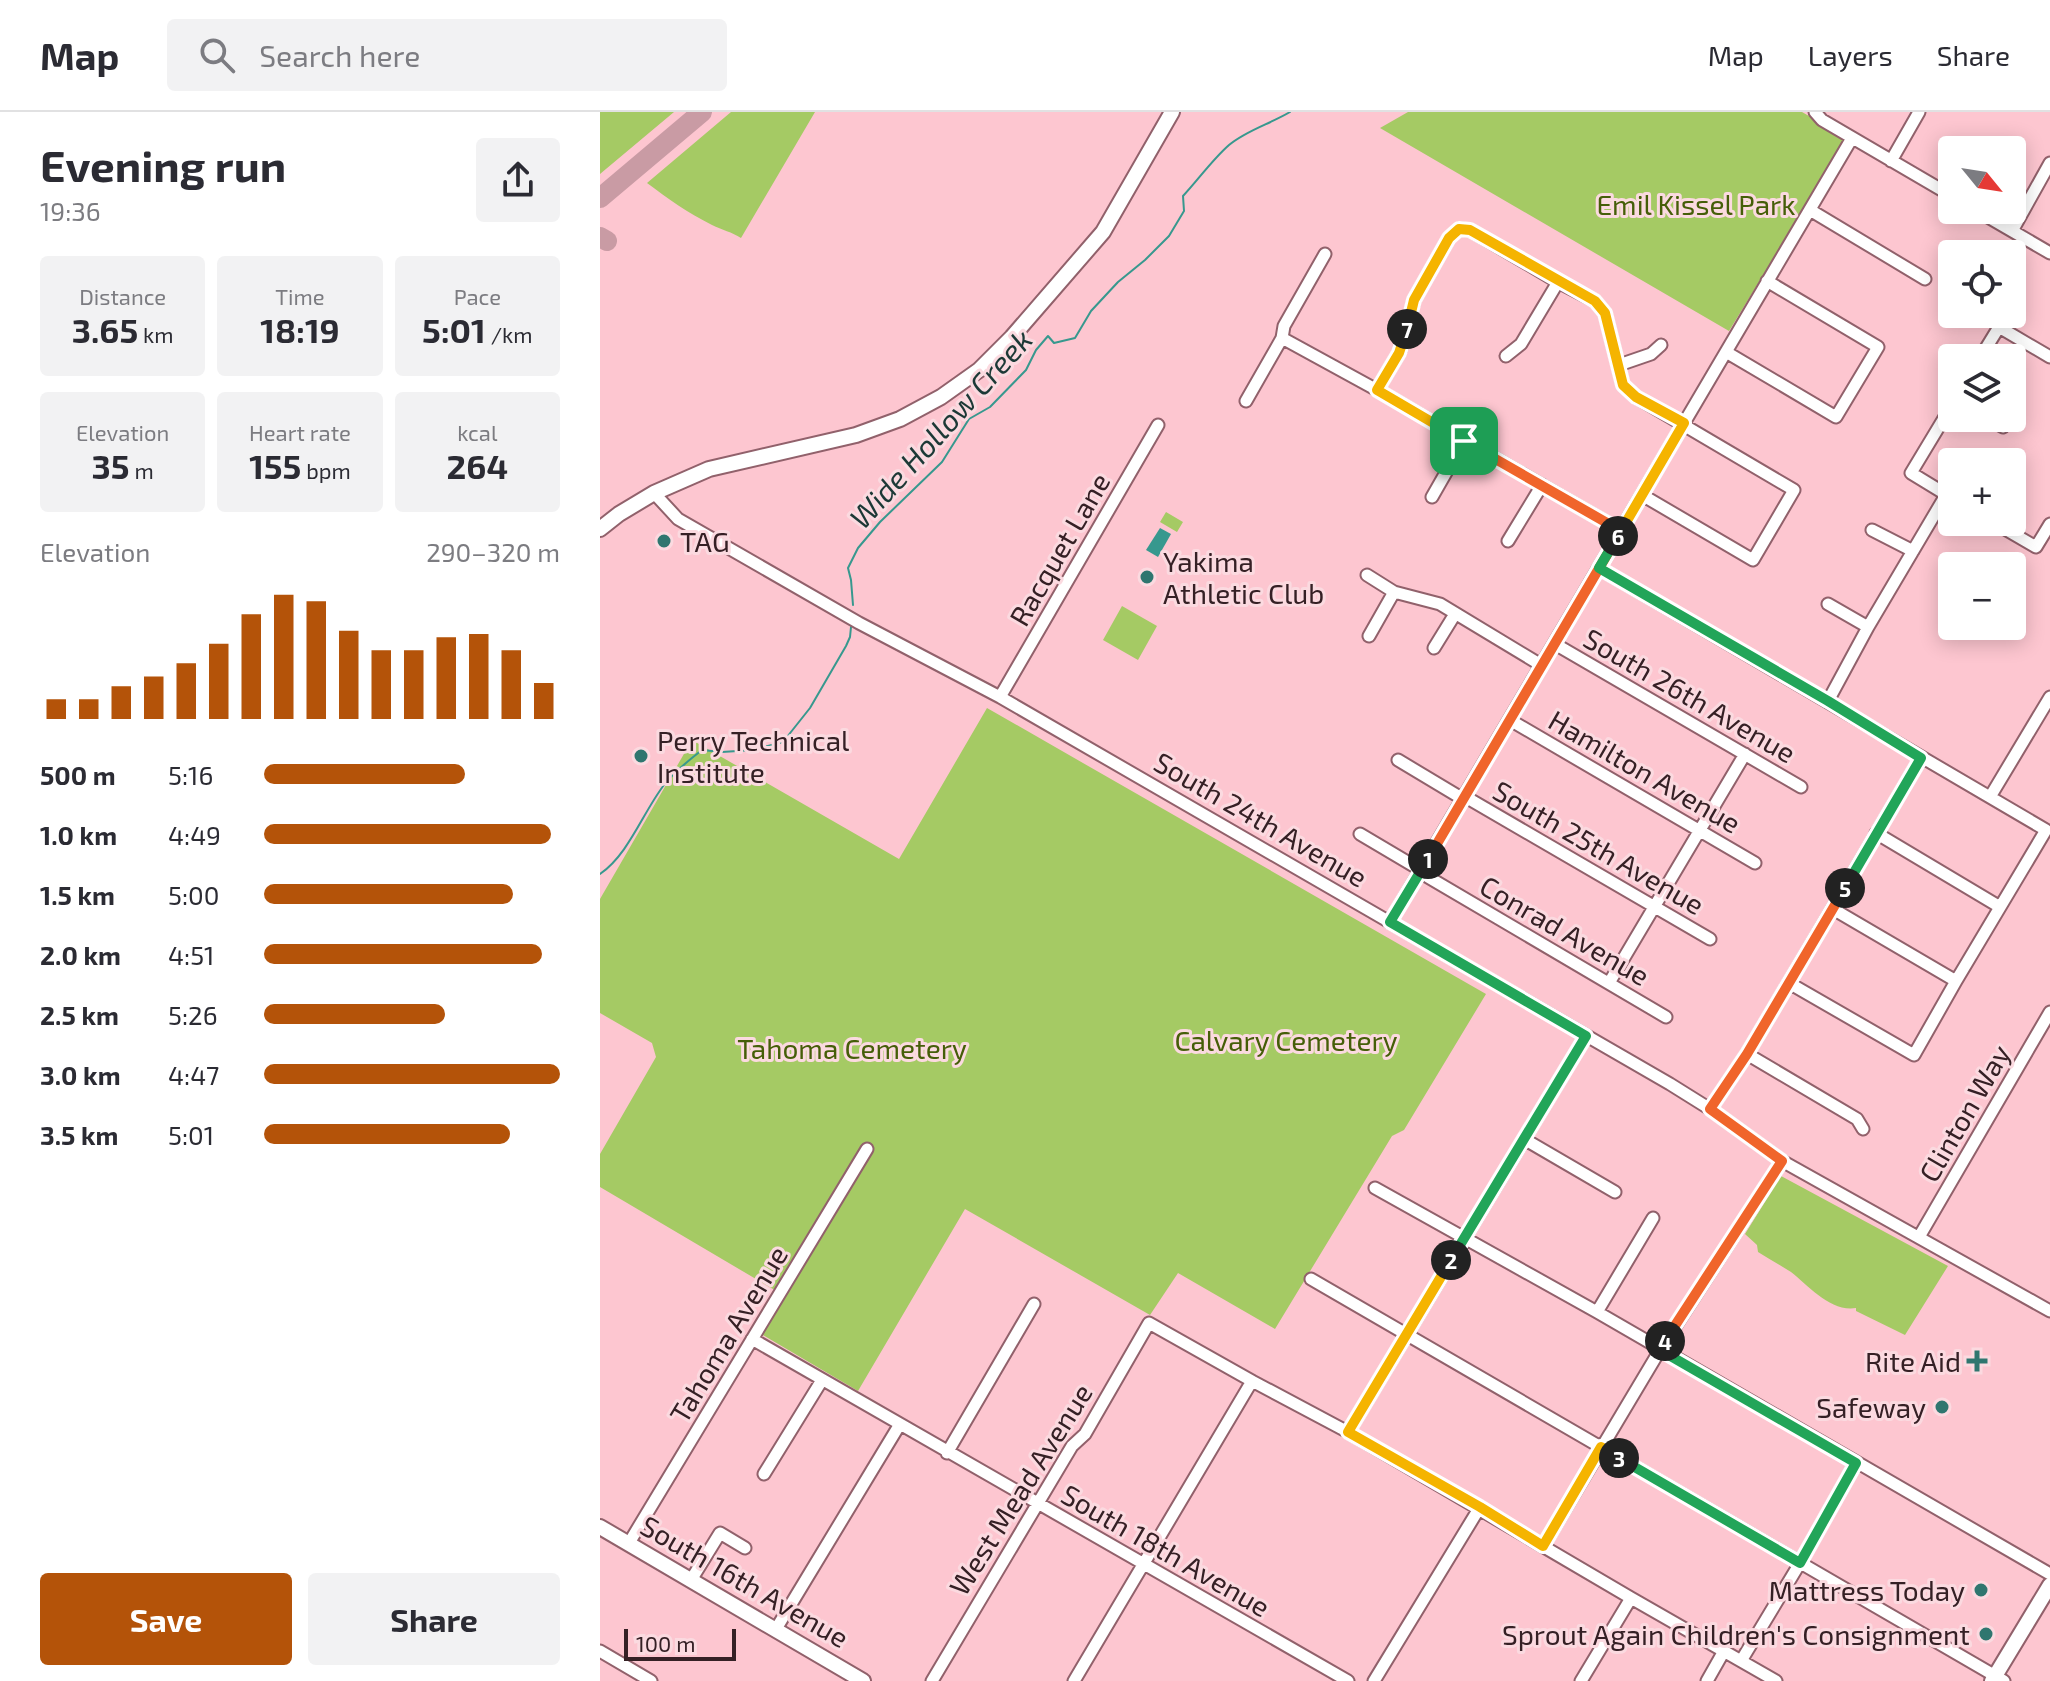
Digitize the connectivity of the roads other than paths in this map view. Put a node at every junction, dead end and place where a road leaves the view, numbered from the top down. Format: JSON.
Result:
{"nodes":[{"id":1,"x":1172,"y":112,"type":"edge"},
{"id":2,"x":1815,"y":112,"type":"edge"},
{"id":3,"x":1919,"y":112,"type":"edge"},
{"id":4,"x":1852,"y":138,"type":"junction"},
{"id":5,"x":1891,"y":161,"type":"junction"},
{"id":6,"x":2050,"y":163,"type":"edge"},
{"id":7,"x":1938,"y":188,"type":"edge"},
{"id":8,"x":1810,"y":210,"type":"junction"},
{"id":9,"x":2000,"y":224,"type":"edge"},
{"id":10,"x":2012,"y":231,"type":"junction"},
{"id":11,"x":2050,"y":253,"type":"edge"},
{"id":12,"x":1325,"y":254,"type":"dead end"},
{"id":13,"x":1925,"y":279,"type":"dead end"},
{"id":14,"x":1767,"y":281,"type":"junction"},
{"id":15,"x":1558,"y":282,"type":"junction"},
{"id":16,"x":1282,"y":338,"type":"junction"},
{"id":17,"x":1989,"y":344,"type":"edge"},
{"id":18,"x":1661,"y":345,"type":"dead end"},
{"id":19,"x":1726,"y":352,"type":"junction"},
{"id":20,"x":1506,"y":356,"type":"dead end"},
{"id":21,"x":2050,"y":357,"type":"edge"},
{"id":22,"x":1619,"y":365,"type":"junction"},
{"id":23,"x":1377,"y":390,"type":"junction"},
{"id":24,"x":1246,"y":401,"type":"dead end"},
{"id":25,"x":1684,"y":423,"type":"junction"},
{"id":26,"x":1158,"y":425,"type":"dead end"},
{"id":27,"x":1938,"y":428,"type":"edge"},
{"id":28,"x":1464,"y":441,"type":"junction"},
{"id":29,"x":1542,"y":485,"type":"junction"},
{"id":30,"x":1938,"y":489,"type":"edge"},
{"id":31,"x":654,"y":493,"type":"junction"},
{"id":32,"x":1642,"y":495,"type":"junction"},
{"id":33,"x":1432,"y":497,"type":"dead end"},
{"id":34,"x":1938,"y":513,"type":"edge"},
{"id":35,"x":2050,"y":524,"type":"edge"},
{"id":36,"x":600,"y":529,"type":"edge"},
{"id":37,"x":1872,"y":530,"type":"dead end"},
{"id":38,"x":1621,"y":531,"type":"junction"},
{"id":39,"x":2017,"y":536,"type":"edge"},
{"id":40,"x":1508,"y":541,"type":"dead end"},
{"id":41,"x":1913,"y":551,"type":"junction"},
{"id":42,"x":1599,"y":568,"type":"junction"},
{"id":43,"x":1367,"y":575,"type":"dead end"},
{"id":44,"x":1394,"y":592,"type":"junction"},
{"id":45,"x":1828,"y":604,"type":"dead end"},
{"id":46,"x":1455,"y":614,"type":"junction"},
{"id":47,"x":1868,"y":627,"type":"junction"},
{"id":48,"x":1369,"y":636,"type":"dead end"},
{"id":49,"x":1555,"y":644,"type":"junction"},
{"id":50,"x":1434,"y":648,"type":"dead end"},
{"id":51,"x":1541,"y":665,"type":"junction"},
{"id":52,"x":1000,"y":697,"type":"junction"},
{"id":53,"x":2050,"y":697,"type":"edge"},
{"id":54,"x":1828,"y":701,"type":"junction"},
{"id":55,"x":2046,"y":714,"type":"edge"},
{"id":56,"x":1510,"y":720,"type":"junction"},
{"id":57,"x":1745,"y":754,"type":"junction"},
{"id":58,"x":1921,"y":758,"type":"junction"},
{"id":59,"x":1398,"y":760,"type":"dead end"},
{"id":60,"x":1801,"y":787,"type":"dead end"},
{"id":61,"x":1990,"y":797,"type":"junction"},
{"id":62,"x":1464,"y":798,"type":"junction"},
{"id":63,"x":1700,"y":830,"type":"junction"},
{"id":64,"x":1876,"y":833,"type":"junction"},
{"id":65,"x":1360,"y":834,"type":"dead end"},
{"id":66,"x":1755,"y":863,"type":"dead end"},
{"id":67,"x":1420,"y":872,"type":"junction"},
{"id":68,"x":1654,"y":907,"type":"junction"},
{"id":69,"x":2000,"y":907,"type":"junction"},
{"id":70,"x":1833,"y":909,"type":"junction"},
{"id":71,"x":1390,"y":922,"type":"junction"},
{"id":72,"x":1710,"y":939,"type":"dead end"},
{"id":73,"x":1956,"y":981,"type":"junction"},
{"id":74,"x":1609,"y":983,"type":"junction"},
{"id":75,"x":1789,"y":983,"type":"junction"},
{"id":76,"x":2050,"y":1012,"type":"edge"},
{"id":77,"x":1666,"y":1017,"type":"dead end"},
{"id":78,"x":1586,"y":1036,"type":"junction"},
{"id":79,"x":1747,"y":1054,"type":"junction"},
{"id":80,"x":1710,"y":1109,"type":"junction"},
{"id":81,"x":1863,"y":1129,"type":"dead end"},
{"id":82,"x":1524,"y":1139,"type":"junction"},
{"id":83,"x":867,"y":1149,"type":"dead end"},
{"id":84,"x":1782,"y":1161,"type":"junction"},
{"id":85,"x":1375,"y":1188,"type":"dead end"},
{"id":86,"x":1615,"y":1192,"type":"dead end"},
{"id":87,"x":1653,"y":1218,"type":"dead end"},
{"id":88,"x":1919,"y":1237,"type":"junction"},
{"id":89,"x":1464,"y":1239,"type":"junction"},
{"id":90,"x":1311,"y":1279,"type":"dead end"},
{"id":91,"x":1034,"y":1304,"type":"dead end"},
{"id":92,"x":2050,"y":1311,"type":"edge"},
{"id":93,"x":1597,"y":1312,"type":"junction"},
{"id":94,"x":1406,"y":1334,"type":"junction"},
{"id":95,"x":752,"y":1339,"type":"junction"},
{"id":96,"x":1660,"y":1350,"type":"junction"},
{"id":97,"x":822,"y":1380,"type":"junction"},
{"id":98,"x":1252,"y":1381,"type":"junction"},
{"id":99,"x":900,"y":1424,"type":"junction"},
{"id":100,"x":1348,"y":1432,"type":"junction"},
{"id":101,"x":1601,"y":1447,"type":"junction"},
{"id":102,"x":947,"y":1453,"type":"junction"},
{"id":103,"x":1856,"y":1463,"type":"junction"},
{"id":104,"x":764,"y":1474,"type":"dead end"},
{"id":105,"x":1036,"y":1503,"type":"junction"},
{"id":106,"x":1480,"y":1507,"type":"junction"},
{"id":107,"x":600,"y":1527,"type":"edge"},
{"id":108,"x":629,"y":1543,"type":"junction"},
{"id":109,"x":1543,"y":1546,"type":"junction"},
{"id":110,"x":745,"y":1548,"type":"dead end"},
{"id":111,"x":1800,"y":1563,"type":"junction"},
{"id":112,"x":1143,"y":1565,"type":"junction"},
{"id":113,"x":2050,"y":1574,"type":"edge"},
{"id":114,"x":691,"y":1580,"type":"junction"},
{"id":115,"x":2050,"y":1585,"type":"edge"},
{"id":116,"x":1631,"y":1598,"type":"junction"},
{"id":117,"x":776,"y":1629,"type":"junction"},
{"id":118,"x":600,"y":1651,"type":"edge"},
{"id":119,"x":1724,"y":1651,"type":"junction"},
{"id":120,"x":1741,"y":1661,"type":"junction"},
{"id":121,"x":1997,"y":1679,"type":"edge"},
{"id":122,"x":651,"y":1681,"type":"edge"},
{"id":123,"x":863,"y":1681,"type":"edge"},
{"id":124,"x":932,"y":1681,"type":"edge"},
{"id":125,"x":1074,"y":1681,"type":"edge"},
{"id":126,"x":1348,"y":1681,"type":"edge"},
{"id":127,"x":1374,"y":1681,"type":"edge"},
{"id":128,"x":1581,"y":1681,"type":"edge"},
{"id":129,"x":1707,"y":1681,"type":"edge"},
{"id":130,"x":1776,"y":1681,"type":"edge"}],
"edges":[{"from":1,"to":31,"type":"main road"},
{"from":2,"to":4,"type":"street"},
{"from":3,"to":5,"type":"street"},
{"from":4,"to":5,"type":"street"},
{"from":4,"to":8,"type":"street"},
{"from":5,"to":7,"type":"street"},
{"from":6,"to":10,"type":"street"},
{"from":8,"to":13,"type":"street"},
{"from":8,"to":14,"type":"street"},
{"from":9,"to":10,"type":"street"},
{"from":10,"to":11,"type":"street"},
{"from":12,"to":16,"type":"street"},
{"from":14,"to":19,"type":"street"},
{"from":14,"to":19,"type":"street"},
{"from":15,"to":20,"type":"street"},
{"from":15,"to":22,"type":"street"},
{"from":15,"to":23,"type":"street"},
{"from":16,"to":23,"type":"street"},
{"from":16,"to":24,"type":"street"},
{"from":17,"to":21,"type":"street"},
{"from":18,"to":22,"type":"street"},
{"from":19,"to":25,"type":"street"},
{"from":22,"to":25,"type":"street"},
{"from":23,"to":28,"type":"street"},
{"from":25,"to":32,"type":"street"},
{"from":25,"to":32,"type":"street"},
{"from":26,"to":52,"type":"street","name":"Racquet Lane"},
{"from":27,"to":30,"type":"street"},
{"from":28,"to":29,"type":"street"},
{"from":28,"to":33,"type":"street"},
{"from":29,"to":38,"type":"street"},
{"from":29,"to":40,"type":"street"},
{"from":31,"to":36,"type":"main road"},
{"from":31,"to":52,"type":"street","name":"South 24th Avenue"},
{"from":32,"to":38,"type":"street"},
{"from":34,"to":41,"type":"street"},
{"from":35,"to":39,"type":"street"},
{"from":37,"to":41,"type":"street"},
{"from":38,"to":42,"type":"street"},
{"from":41,"to":47,"type":"street"},
{"from":42,"to":49,"type":"street"},
{"from":42,"to":54,"type":"street"},
{"from":43,"to":44,"type":"street","name":"South 26th Avenue"},
{"from":44,"to":46,"type":"street","name":"South 26th Avenue"},
{"from":44,"to":48,"type":"street"},
{"from":45,"to":47,"type":"street"},
{"from":46,"to":50,"type":"street"},
{"from":46,"to":51,"type":"street","name":"South 26th Avenue"},
{"from":47,"to":54,"type":"street"},
{"from":49,"to":51,"type":"street"},
{"from":49,"to":57,"type":"street","name":"South 26th Avenue"},
{"from":51,"to":56,"type":"street"},
{"from":52,"to":71,"type":"street","name":"South 24th Avenue"},
{"from":53,"to":55,"type":"street"},
{"from":54,"to":58,"type":"street"},
{"from":55,"to":61,"type":"street"},
{"from":56,"to":62,"type":"street"},
{"from":56,"to":63,"type":"street","name":"Hamilton Avenue"},
{"from":57,"to":60,"type":"street","name":"South 26th Avenue"},
{"from":57,"to":63,"type":"street"},
{"from":58,"to":61,"type":"street"},
{"from":58,"to":64,"type":"street"},
{"from":59,"to":62,"type":"street","name":"South 25th Avenue"},
{"from":61,"to":69,"type":"street"},
{"from":62,"to":67,"type":"street"},
{"from":62,"to":68,"type":"street","name":"South 25th Avenue"},
{"from":63,"to":66,"type":"street","name":"Hamilton Avenue"},
{"from":63,"to":68,"type":"street"},
{"from":64,"to":69,"type":"street"},
{"from":64,"to":70,"type":"street"},
{"from":65,"to":67,"type":"street","name":"Conrad Avenue"},
{"from":67,"to":71,"type":"street"},
{"from":67,"to":74,"type":"street","name":"Conrad Avenue"},
{"from":68,"to":72,"type":"street","name":"South 25th Avenue"},
{"from":68,"to":74,"type":"street"},
{"from":69,"to":73,"type":"street"},
{"from":70,"to":73,"type":"street"},
{"from":70,"to":75,"type":"street"},
{"from":71,"to":78,"type":"street","name":"South 24th Avenue"},
{"from":73,"to":75,"type":"street"},
{"from":74,"to":77,"type":"street","name":"Conrad Avenue"},
{"from":75,"to":79,"type":"street"},
{"from":76,"to":88,"type":"street","name":"Clinton Way"},
{"from":78,"to":80,"type":"street","name":"South 24th Avenue"},
{"from":78,"to":82,"type":"street"},
{"from":79,"to":80,"type":"street"},
{"from":79,"to":81,"type":"street"},
{"from":80,"to":84,"type":"street","name":"South 24th Avenue"},
{"from":82,"to":86,"type":"street"},
{"from":82,"to":89,"type":"street"},
{"from":83,"to":95,"type":"street","name":"Tahoma Avenue"},
{"from":84,"to":88,"type":"street","name":"South 24th Avenue"},
{"from":84,"to":96,"type":"street"},
{"from":85,"to":89,"type":"street"},
{"from":87,"to":93,"type":"street"},
{"from":88,"to":92,"type":"street","name":"South 24th Avenue"},
{"from":89,"to":93,"type":"street"},
{"from":89,"to":94,"type":"street"},
{"from":90,"to":94,"type":"street"},
{"from":91,"to":102,"type":"street"},
{"from":93,"to":96,"type":"street"},
{"from":94,"to":100,"type":"street"},
{"from":94,"to":101,"type":"street"},
{"from":95,"to":97,"type":"street","name":"South 18th Avenue"},
{"from":95,"to":108,"type":"street","name":"Tahoma Avenue"},
{"from":96,"to":101,"type":"street"},
{"from":96,"to":103,"type":"street"},
{"from":97,"to":99,"type":"street","name":"South 18th Avenue"},
{"from":97,"to":104,"type":"street"},
{"from":98,"to":100,"type":"street"},
{"from":98,"to":105,"type":"street","name":"West Mead Avenue"},
{"from":98,"to":112,"type":"street"},
{"from":99,"to":102,"type":"street","name":"South 18th Avenue"},
{"from":99,"to":117,"type":"street"},
{"from":100,"to":106,"type":"street"},
{"from":101,"to":109,"type":"street"},
{"from":101,"to":111,"type":"street"},
{"from":102,"to":105,"type":"street","name":"South 18th Avenue"},
{"from":103,"to":111,"type":"street"},
{"from":103,"to":113,"type":"street"},
{"from":105,"to":112,"type":"street","name":"South 18th Avenue"},
{"from":105,"to":124,"type":"street","name":"West Mead Avenue"},
{"from":106,"to":109,"type":"street"},
{"from":106,"to":127,"type":"street"},
{"from":107,"to":108,"type":"main road","name":"South 16th Avenue"},
{"from":108,"to":114,"type":"main road","name":"South 16th Avenue"},
{"from":109,"to":116,"type":"street"},
{"from":110,"to":114,"type":"street"},
{"from":111,"to":120,"type":"street"},
{"from":111,"to":121,"type":"street"},
{"from":112,"to":125,"type":"street"},
{"from":112,"to":126,"type":"street","name":"South 18th Avenue"},
{"from":114,"to":117,"type":"main road","name":"South 16th Avenue"},
{"from":115,"to":121,"type":"main road"},
{"from":116,"to":119,"type":"street"},
{"from":116,"to":128,"type":"street"},
{"from":117,"to":123,"type":"main road","name":"South 16th Avenue"},
{"from":118,"to":122,"type":"street"},
{"from":119,"to":120,"type":"street"},
{"from":119,"to":129,"type":"street"},
{"from":120,"to":130,"type":"street"}]}
